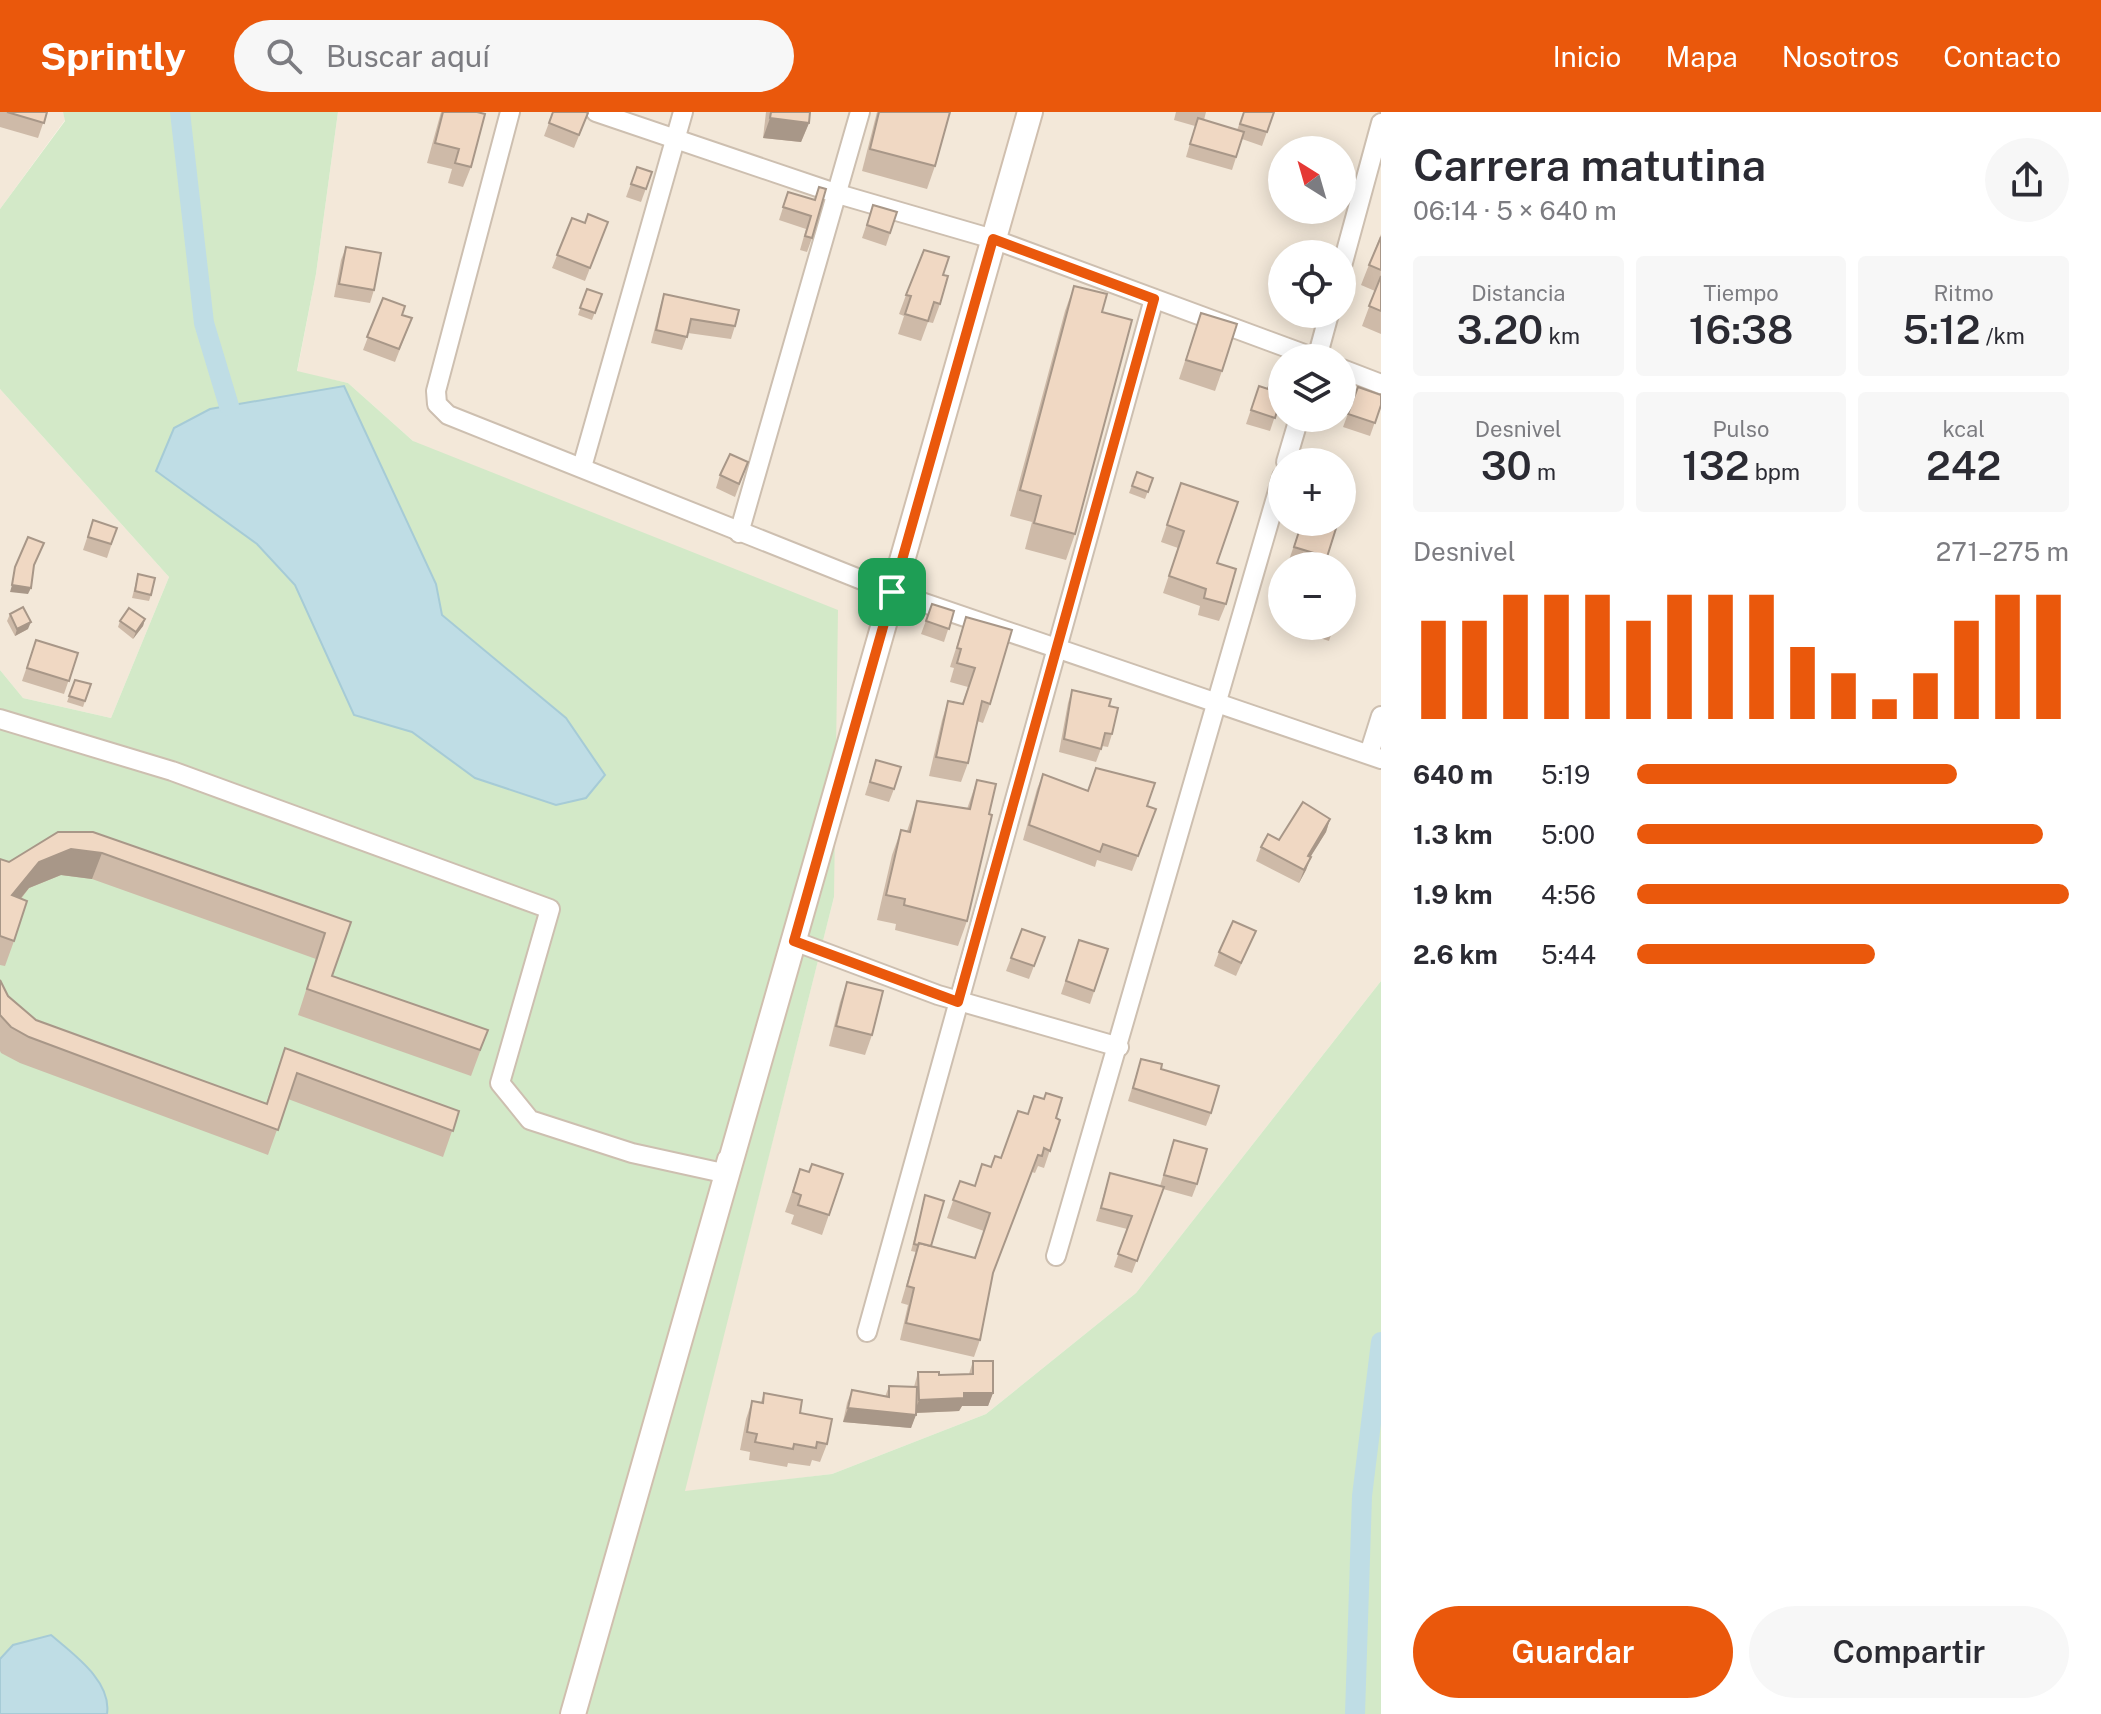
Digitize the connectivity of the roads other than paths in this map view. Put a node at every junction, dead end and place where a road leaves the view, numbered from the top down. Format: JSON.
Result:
{"nodes":[{"id":1,"x":510,"y":112,"type":"edge"},
{"id":2,"x":596,"y":112,"type":"edge"},
{"id":3,"x":683,"y":112,"type":"edge"},
{"id":4,"x":860,"y":112,"type":"edge"},
{"id":5,"x":1030,"y":112,"type":"edge"},
{"id":6,"x":1381,"y":123,"type":"edge"},
{"id":7,"x":676,"y":139,"type":"junction"},
{"id":8,"x":838,"y":194,"type":"junction"},
{"id":9,"x":993,"y":239,"type":"junction"},
{"id":10,"x":1349,"y":240,"type":"edge"},
{"id":11,"x":1154,"y":299,"type":"junction"},
{"id":12,"x":1278,"y":344,"type":"edge"},
{"id":13,"x":1356,"y":374,"type":"edge"},
{"id":14,"x":1381,"y":384,"type":"edge"},
{"id":15,"x":582,"y":467,"type":"junction"},
{"id":16,"x":1268,"y":525,"type":"edge"},
{"id":17,"x":739,"y":533,"type":"junction"},
{"id":18,"x":892,"y":592,"type":"junction"},
{"id":19,"x":1058,"y":648,"type":"junction"},
{"id":20,"x":1216,"y":703,"type":"junction"},
{"id":21,"x":1381,"y":716,"type":"edge"},
{"id":22,"x":0,"y":719,"type":"edge"},
{"id":23,"x":1375,"y":756,"type":"edge"},
{"id":24,"x":818,"y":854,"type":"junction"},
{"id":25,"x":794,"y":941,"type":"junction"},
{"id":26,"x":958,"y":1002,"type":"junction"},
{"id":27,"x":1119,"y":1047,"type":"junction"},
{"id":28,"x":1056,"y":1256,"type":"dead end"},
{"id":29,"x":867,"y":1332,"type":"dead end"},
{"id":30,"x":573,"y":1714,"type":"edge"}],
"edges":[{"from":1,"to":15,"type":"street"},
{"from":2,"to":7,"type":"street"},
{"from":3,"to":7,"type":"street"},
{"from":4,"to":8,"type":"street"},
{"from":5,"to":9,"type":"street"},
{"from":6,"to":10,"type":"street"},
{"from":7,"to":8,"type":"street"},
{"from":7,"to":15,"type":"street"},
{"from":8,"to":9,"type":"street"},
{"from":8,"to":17,"type":"street"},
{"from":9,"to":11,"type":"street"},
{"from":9,"to":18,"type":"street"},
{"from":11,"to":12,"type":"street"},
{"from":11,"to":19,"type":"street"},
{"from":13,"to":14,"type":"street"},
{"from":15,"to":17,"type":"street"},
{"from":16,"to":20,"type":"street"},
{"from":17,"to":18,"type":"street"},
{"from":18,"to":19,"type":"street"},
{"from":18,"to":24,"type":"street"},
{"from":19,"to":20,"type":"street"},
{"from":19,"to":26,"type":"street"},
{"from":20,"to":23,"type":"street"},
{"from":20,"to":27,"type":"street"},
{"from":21,"to":23,"type":"street"},
{"from":22,"to":24,"type":"street"},
{"from":24,"to":25,"type":"street"},
{"from":25,"to":26,"type":"street"},
{"from":25,"to":30,"type":"street"},
{"from":26,"to":27,"type":"street"},
{"from":26,"to":29,"type":"street"},
{"from":27,"to":28,"type":"street"}]}
